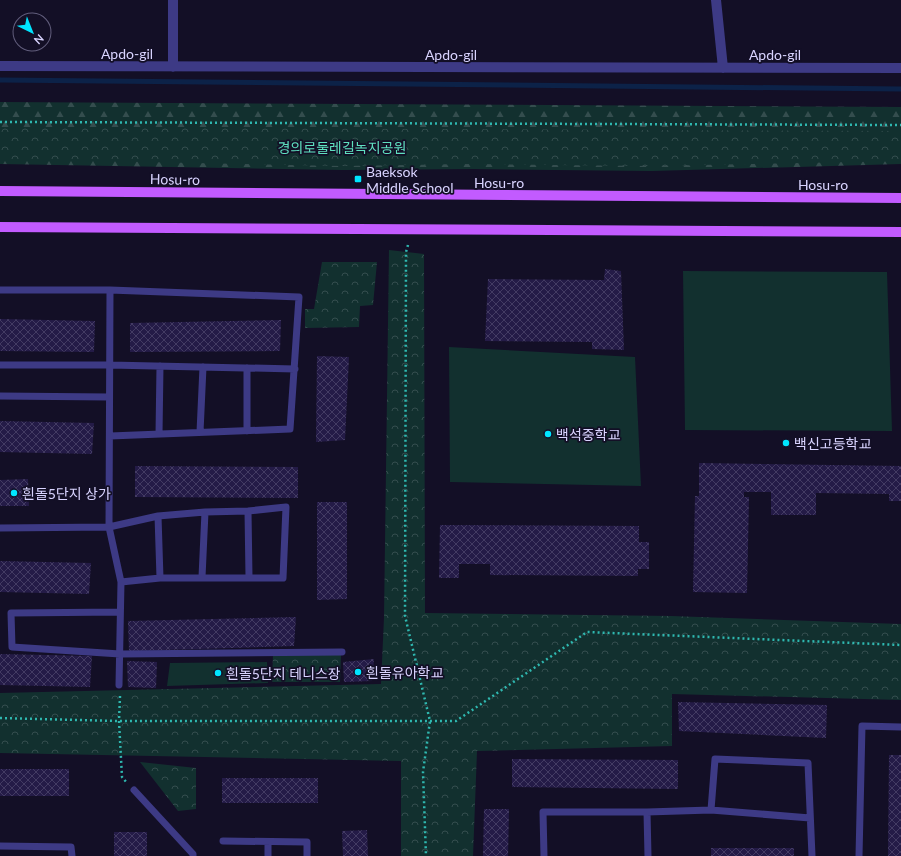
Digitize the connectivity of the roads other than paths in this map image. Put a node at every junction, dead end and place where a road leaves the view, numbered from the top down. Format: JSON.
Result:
{"nodes":[{"id":1,"x":173,"y":0,"type":"edge"},
{"id":2,"x":716,"y":0,"type":"edge"},
{"id":3,"x":0,"y":66,"type":"edge"},
{"id":4,"x":173,"y":67,"type":"junction"},
{"id":5,"x":723,"y":68,"type":"junction"},
{"id":6,"x":901,"y":68,"type":"edge"},
{"id":7,"x":0,"y":191,"type":"edge"},
{"id":8,"x":901,"y":198,"type":"edge"},
{"id":9,"x":0,"y":227,"type":"edge"},
{"id":10,"x":901,"y":232,"type":"edge"},
{"id":11,"x":0,"y":290,"type":"edge"},
{"id":12,"x":110,"y":290,"type":"junction"},
{"id":13,"x":0,"y":365,"type":"edge"},
{"id":14,"x":110,"y":365,"type":"junction"},
{"id":15,"x":160,"y":366,"type":"junction"},
{"id":16,"x":203,"y":367,"type":"junction"},
{"id":17,"x":247,"y":368,"type":"junction"},
{"id":18,"x":295,"y":369,"type":"junction"},
{"id":19,"x":0,"y":396,"type":"edge"},
{"id":20,"x":109,"y":397,"type":"junction"},
{"id":21,"x":247,"y":431,"type":"junction"},
{"id":22,"x":200,"y":432,"type":"junction"},
{"id":23,"x":159,"y":434,"type":"junction"},
{"id":24,"x":110,"y":436,"type":"junction"},
{"id":25,"x":248,"y":511,"type":"junction"},
{"id":26,"x":205,"y":512,"type":"junction"},
{"id":27,"x":158,"y":516,"type":"junction"},
{"id":28,"x":109,"y":527,"type":"junction"},
{"id":29,"x":0,"y":528,"type":"edge"},
{"id":30,"x":202,"y":577,"type":"junction"},
{"id":31,"x":249,"y":577,"type":"junction"},
{"id":32,"x":160,"y":578,"type":"junction"},
{"id":33,"x":121,"y":582,"type":"junction"},
{"id":34,"x":120,"y":612,"type":"junction"},
{"id":35,"x":342,"y":652,"type":"dead end"},
{"id":36,"x":120,"y":654,"type":"junction"},
{"id":37,"x":119,"y":685,"type":"road end"},
{"id":38,"x":901,"y":727,"type":"edge"},
{"id":39,"x":134,"y":790,"type":"road end"},
{"id":40,"x":711,"y":810,"type":"junction"},
{"id":41,"x":647,"y":812,"type":"junction"},
{"id":42,"x":810,"y":818,"type":"junction"},
{"id":43,"x":223,"y":841,"type":"dead end"},
{"id":44,"x":268,"y":842,"type":"junction"},
{"id":45,"x":0,"y":846,"type":"edge"},
{"id":46,"x":72,"y":856,"type":"edge"},
{"id":47,"x":193,"y":856,"type":"edge"},
{"id":48,"x":268,"y":856,"type":"edge"},
{"id":49,"x":307,"y":856,"type":"edge"},
{"id":50,"x":544,"y":856,"type":"edge"},
{"id":51,"x":648,"y":856,"type":"edge"},
{"id":52,"x":812,"y":856,"type":"edge"},
{"id":53,"x":859,"y":856,"type":"edge"}],
"edges":[{"from":1,"to":4,"type":"street"},
{"from":2,"to":5,"type":"street"},
{"from":3,"to":4,"type":"street","name":"Apdo-gil"},
{"from":4,"to":5,"type":"street","name":"Apdo-gil"},
{"from":5,"to":6,"type":"street","name":"Apdo-gil"},
{"from":7,"to":8,"type":"main road","name":"Hosu-ro"},
{"from":9,"to":10,"type":"main road"},
{"from":11,"to":12,"type":"lane"},
{"from":12,"to":14,"type":"lane"},
{"from":12,"to":18,"type":"lane"},
{"from":13,"to":14,"type":"lane"},
{"from":14,"to":15,"type":"lane"},
{"from":14,"to":20,"type":"lane"},
{"from":15,"to":16,"type":"lane"},
{"from":15,"to":23,"type":"lane"},
{"from":16,"to":17,"type":"lane"},
{"from":16,"to":22,"type":"lane"},
{"from":17,"to":18,"type":"lane"},
{"from":17,"to":21,"type":"lane"},
{"from":18,"to":21,"type":"lane"},
{"from":19,"to":20,"type":"lane"},
{"from":20,"to":24,"type":"lane"},
{"from":21,"to":22,"type":"lane"},
{"from":22,"to":23,"type":"lane"},
{"from":23,"to":24,"type":"lane"},
{"from":24,"to":28,"type":"lane"},
{"from":25,"to":26,"type":"lane"},
{"from":25,"to":31,"type":"lane"},
{"from":25,"to":31,"type":"lane"},
{"from":26,"to":27,"type":"lane"},
{"from":26,"to":30,"type":"lane"},
{"from":27,"to":28,"type":"lane"},
{"from":27,"to":32,"type":"lane"},
{"from":28,"to":29,"type":"lane"},
{"from":28,"to":33,"type":"lane"},
{"from":30,"to":31,"type":"lane"},
{"from":30,"to":32,"type":"lane"},
{"from":32,"to":33,"type":"lane"},
{"from":33,"to":34,"type":"lane"},
{"from":34,"to":36,"type":"lane"},
{"from":34,"to":36,"type":"lane"},
{"from":35,"to":36,"type":"lane"},
{"from":36,"to":37,"type":"lane"},
{"from":38,"to":53,"type":"lane"},
{"from":39,"to":47,"type":"lane"},
{"from":40,"to":41,"type":"lane"},
{"from":40,"to":42,"type":"lane"},
{"from":40,"to":42,"type":"lane"},
{"from":41,"to":50,"type":"lane"},
{"from":41,"to":51,"type":"lane"},
{"from":42,"to":52,"type":"lane"},
{"from":43,"to":44,"type":"lane"},
{"from":44,"to":48,"type":"lane"},
{"from":44,"to":49,"type":"lane"},
{"from":45,"to":46,"type":"lane"}]}
